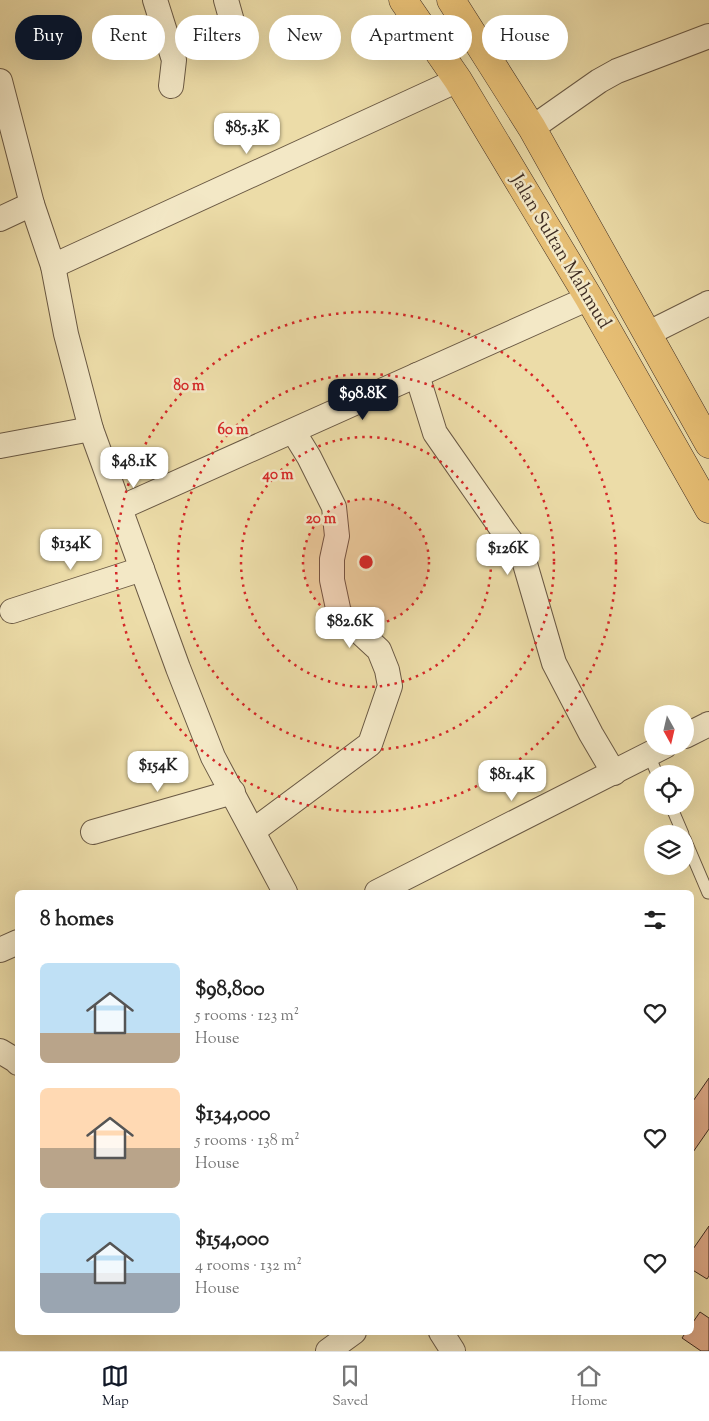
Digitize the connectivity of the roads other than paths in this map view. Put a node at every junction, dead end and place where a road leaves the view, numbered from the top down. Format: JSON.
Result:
{"nodes":[{"id":1,"x":155,"y":0,"type":"edge"},
{"id":2,"x":226,"y":0,"type":"edge"},
{"id":3,"x":403,"y":0,"type":"edge"},
{"id":4,"x":451,"y":0,"type":"edge"},
{"id":5,"x":230,"y":15,"type":"edge"},
{"id":6,"x":709,"y":36,"type":"edge"},
{"id":7,"x":458,"y":80,"type":"junction"},
{"id":8,"x":0,"y":81,"type":"edge"},
{"id":9,"x":171,"y":86,"type":"dead end"},
{"id":10,"x":532,"y":128,"type":"junction"},
{"id":11,"x":32,"y":204,"type":"junction"},
{"id":12,"x":0,"y":218,"type":"edge"},
{"id":13,"x":53,"y":266,"type":"junction"},
{"id":14,"x":589,"y":298,"type":"junction"},
{"id":15,"x":709,"y":303,"type":"edge"},
{"id":16,"x":647,"y":334,"type":"junction"},
{"id":17,"x":417,"y":375,"type":"junction"},
{"id":18,"x":91,"y":429,"type":"junction"},
{"id":19,"x":293,"y":431,"type":"junction"},
{"id":20,"x":709,"y":444,"type":"edge"},
{"id":21,"x":0,"y":446,"type":"edge"},
{"id":22,"x":120,"y":508,"type":"junction"},
{"id":23,"x":709,"y":509,"type":"edge"},
{"id":24,"x":142,"y":569,"type":"junction"},
{"id":25,"x":12,"y":611,"type":"dead end"},
{"id":26,"x":709,"y":724,"type":"edge"},
{"id":27,"x":694,"y":732,"type":"edge"},
{"id":28,"x":657,"y":758,"type":"edge"},
{"id":29,"x":614,"y":772,"type":"junction"},
{"id":30,"x":233,"y":792,"type":"junction"},
{"id":31,"x":253,"y":831,"type":"junction"},
{"id":32,"x":93,"y":832,"type":"dead end"},
{"id":33,"x":694,"y":860,"type":"edge"},
{"id":34,"x":405,"y":886,"type":"edge"},
{"id":35,"x":284,"y":890,"type":"edge"},
{"id":36,"x":386,"y":890,"type":"edge"},
{"id":37,"x":708,"y":893,"type":"edge"},
{"id":38,"x":15,"y":943,"type":"edge"},
{"id":39,"x":0,"y":950,"type":"edge"},
{"id":40,"x":0,"y":1051,"type":"edge"},
{"id":41,"x":15,"y":1060,"type":"edge"},
{"id":42,"x":350,"y":1335,"type":"edge"},
{"id":43,"x":443,"y":1335,"type":"edge"},
{"id":44,"x":328,"y":1351,"type":"edge"},
{"id":45,"x":453,"y":1351,"type":"edge"}],
"edges":[{"from":1,"to":9,"type":"street"},
{"from":2,"to":5,"type":"street"},
{"from":3,"to":7,"type":"highway","name":"Jalan Sultan Mahmud"},
{"from":4,"to":10,"type":"highway","name":"Jalan Sultan Mahmud"},
{"from":6,"to":10,"type":"street"},
{"from":7,"to":13,"type":"street"},
{"from":7,"to":14,"type":"highway","name":"Jalan Sultan Mahmud"},
{"from":8,"to":11,"type":"street"},
{"from":10,"to":16,"type":"highway","name":"Jalan Sultan Mahmud"},
{"from":11,"to":12,"type":"street"},
{"from":11,"to":13,"type":"street"},
{"from":13,"to":18,"type":"street"},
{"from":14,"to":17,"type":"street"},
{"from":14,"to":23,"type":"highway","name":"Jalan Sultan Mahmud"},
{"from":15,"to":16,"type":"street"},
{"from":16,"to":20,"type":"highway","name":"Jalan Sultan Mahmud"},
{"from":17,"to":19,"type":"street"},
{"from":17,"to":29,"type":"street"},
{"from":18,"to":21,"type":"street"},
{"from":18,"to":22,"type":"street"},
{"from":19,"to":22,"type":"street"},
{"from":19,"to":31,"type":"street"},
{"from":22,"to":24,"type":"street"},
{"from":24,"to":25,"type":"street"},
{"from":24,"to":30,"type":"street"},
{"from":26,"to":27,"type":"street"},
{"from":28,"to":29,"type":"street"},
{"from":29,"to":34,"type":"street"},
{"from":30,"to":31,"type":"street"},
{"from":30,"to":32,"type":"street"},
{"from":31,"to":35,"type":"street"},
{"from":33,"to":37,"type":"lane"},
{"from":34,"to":36,"type":"street"},
{"from":38,"to":39,"type":"street"},
{"from":40,"to":41,"type":"street"},
{"from":42,"to":44,"type":"street"},
{"from":43,"to":45,"type":"street"}]}
